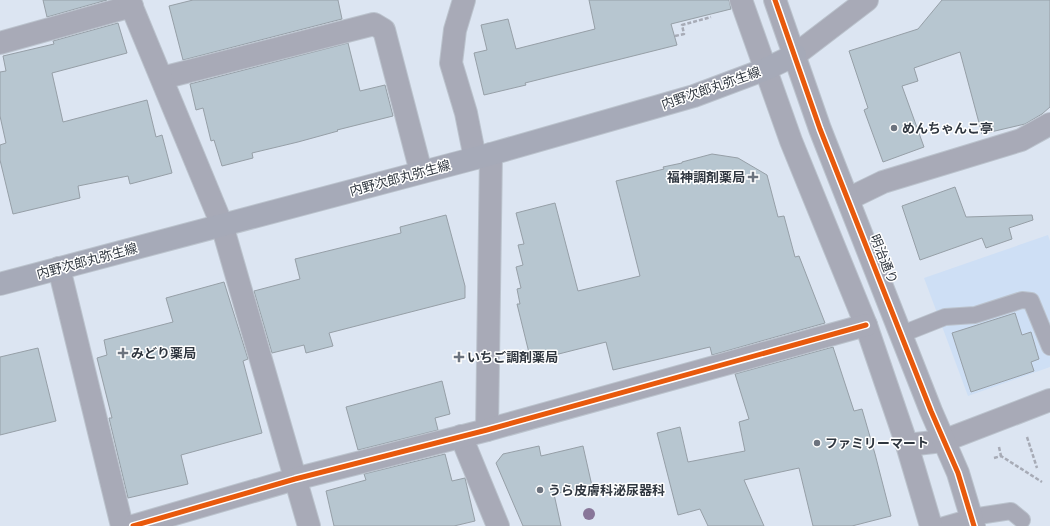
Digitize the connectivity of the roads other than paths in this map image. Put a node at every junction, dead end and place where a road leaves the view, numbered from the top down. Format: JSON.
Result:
{"nodes":[{"id":1,"x":464,"y":0,"type":"edge"},
{"id":2,"x":741,"y":0,"type":"edge"},
{"id":3,"x":775,"y":0,"type":"edge"},
{"id":4,"x":867,"y":0,"type":"edge"},
{"id":5,"x":131,"y":3,"type":"edge"},
{"id":6,"x":0,"y":43,"type":"edge"},
{"id":7,"x":795,"y":55,"type":"junction"},
{"id":8,"x":766,"y":69,"type":"junction"},
{"id":9,"x":162,"y":78,"type":"junction"},
{"id":10,"x":1050,"y":124,"type":"edge"},
{"id":11,"x":483,"y":156,"type":"junction"},
{"id":12,"x":421,"y":172,"type":"junction"},
{"id":13,"x":848,"y":199,"type":"junction"},
{"id":14,"x":222,"y":224,"type":"junction"},
{"id":15,"x":59,"y":268,"type":"junction"},
{"id":16,"x":0,"y":284,"type":"edge"},
{"id":17,"x":866,"y":325,"type":"junction"},
{"id":18,"x":902,"y":334,"type":"junction"},
{"id":19,"x":1050,"y":347,"type":"edge"},
{"id":20,"x":1050,"y":400,"type":"edge"},
{"id":21,"x":487,"y":430,"type":"junction"},
{"id":22,"x":461,"y":436,"type":"junction"},
{"id":23,"x":943,"y":441,"type":"junction"},
{"id":24,"x":907,"y":445,"type":"junction"},
{"id":25,"x":295,"y":478,"type":"junction"},
{"id":26,"x":1022,"y":520,"type":"dead end"},
{"id":27,"x":973,"y":522,"type":"edge"},
{"id":28,"x":122,"y":526,"type":"edge"},
{"id":29,"x":133,"y":526,"type":"edge"},
{"id":30,"x":310,"y":526,"type":"edge"},
{"id":31,"x":498,"y":526,"type":"edge"},
{"id":32,"x":931,"y":526,"type":"edge"},
{"id":33,"x":941,"y":526,"type":"edge"}],
"edges":[{"from":1,"to":11,"type":"street"},
{"from":2,"to":8,"type":"street"},
{"from":3,"to":7,"type":"street","name":"明治通り"},
{"from":4,"to":7,"type":"street"},
{"from":5,"to":6,"type":"street"},
{"from":5,"to":9,"type":"street"},
{"from":7,"to":8,"type":"main road","name":"内野次郎丸弥生線"},
{"from":7,"to":13,"type":"street","name":"明治通り"},
{"from":8,"to":11,"type":"main road","name":"内野次郎丸弥生線"},
{"from":8,"to":17,"type":"street"},
{"from":9,"to":12,"type":"street"},
{"from":9,"to":14,"type":"street"},
{"from":10,"to":13,"type":"street"},
{"from":11,"to":12,"type":"main road","name":"内野次郎丸弥生線"},
{"from":11,"to":21,"type":"street"},
{"from":12,"to":14,"type":"main road","name":"内野次郎丸弥生線"},
{"from":13,"to":18,"type":"street","name":"明治通り"},
{"from":14,"to":15,"type":"main road","name":"内野次郎丸弥生線"},
{"from":14,"to":25,"type":"street"},
{"from":15,"to":16,"type":"main road","name":"内野次郎丸弥生線"},
{"from":15,"to":28,"type":"street"},
{"from":17,"to":21,"type":"street"},
{"from":17,"to":24,"type":"street"},
{"from":18,"to":19,"type":"lane"},
{"from":18,"to":23,"type":"street","name":"明治通り"},
{"from":20,"to":23,"type":"street"},
{"from":21,"to":22,"type":"street"},
{"from":22,"to":25,"type":"street"},
{"from":22,"to":31,"type":"street"},
{"from":23,"to":24,"type":"street"},
{"from":23,"to":27,"type":"street","name":"明治通り"},
{"from":24,"to":32,"type":"street"},
{"from":25,"to":29,"type":"street"},
{"from":25,"to":30,"type":"street"},
{"from":26,"to":27,"type":"lane"},
{"from":27,"to":33,"type":"lane"}]}
